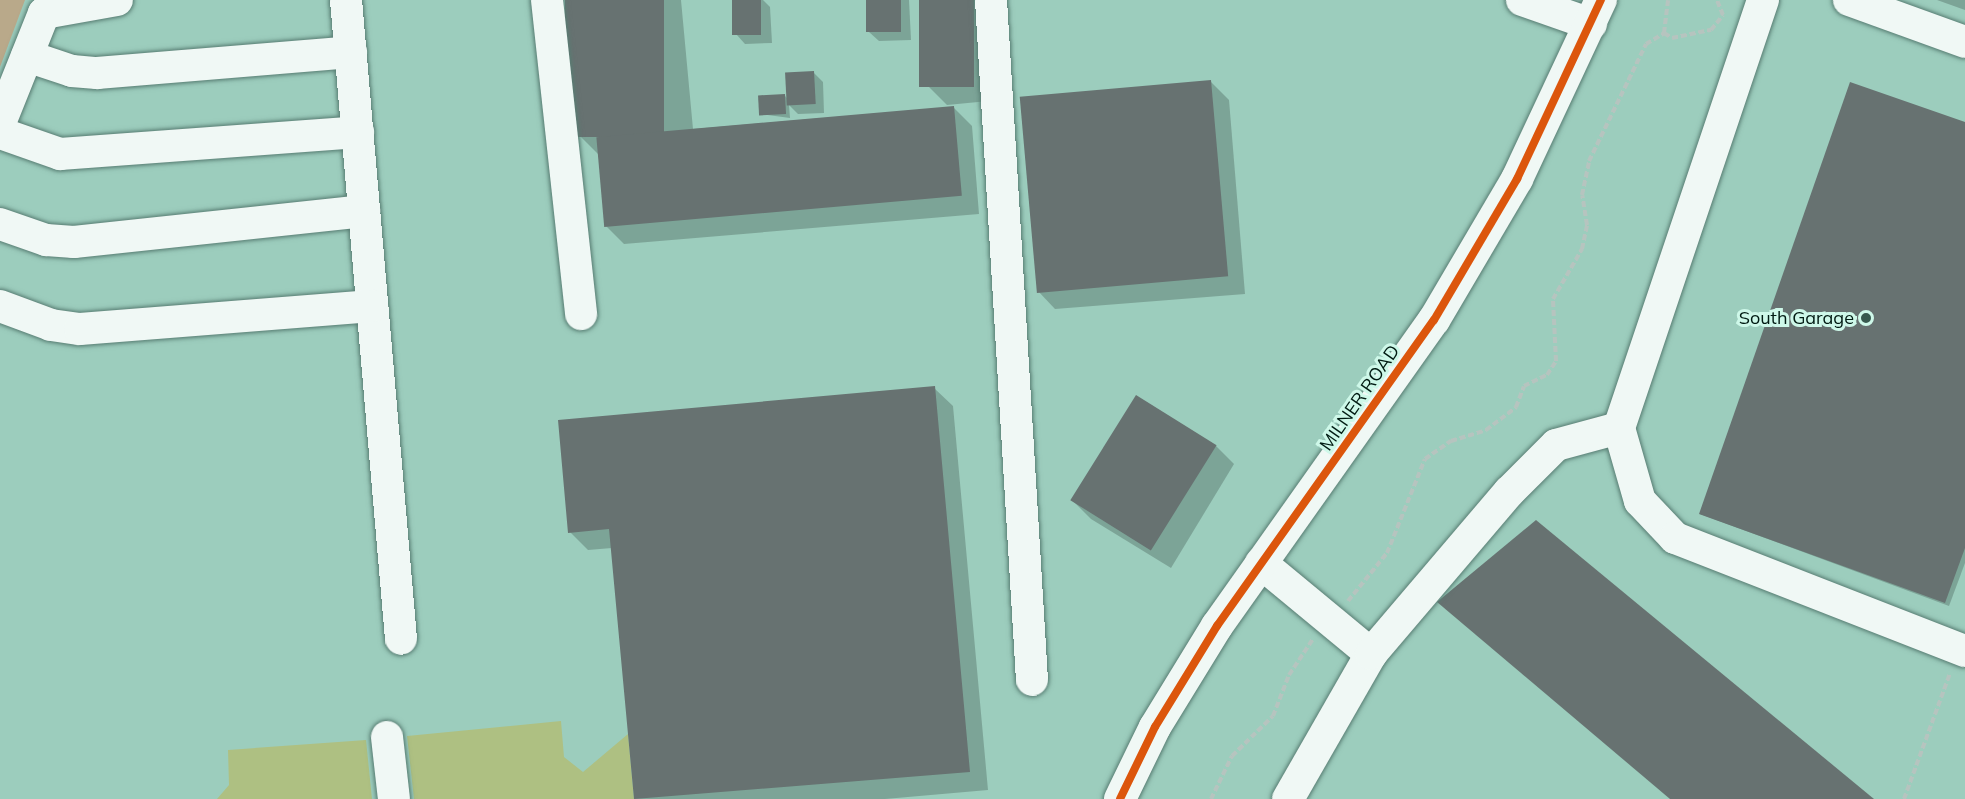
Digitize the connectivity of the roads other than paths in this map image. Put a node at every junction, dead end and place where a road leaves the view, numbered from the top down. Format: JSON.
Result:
{"nodes":[{"id":1,"x":117,"y":0,"type":"edge"},
{"id":2,"x":346,"y":0,"type":"edge"},
{"id":3,"x":547,"y":0,"type":"edge"},
{"id":4,"x":991,"y":0,"type":"edge"},
{"id":5,"x":1522,"y":0,"type":"edge"},
{"id":6,"x":1763,"y":0,"type":"edge"},
{"id":7,"x":1849,"y":0,"type":"edge"},
{"id":8,"x":74,"y":4,"type":"edge"},
{"id":9,"x":1596,"y":12,"type":"edge"},
{"id":10,"x":1965,"y":42,"type":"edge"},
{"id":11,"x":351,"y":52,"type":"junction"},
{"id":12,"x":27,"y":56,"type":"junction"},
{"id":13,"x":0,"y":123,"type":"edge"},
{"id":14,"x":358,"y":132,"type":"junction"},
{"id":15,"x":0,"y":133,"type":"edge"},
{"id":16,"x":364,"y":211,"type":"junction"},
{"id":17,"x":0,"y":224,"type":"edge"},
{"id":18,"x":0,"y":306,"type":"edge"},
{"id":19,"x":372,"y":306,"type":"junction"},
{"id":20,"x":581,"y":314,"type":"dead end"},
{"id":21,"x":1619,"y":428,"type":"junction"},
{"id":22,"x":1261,"y":563,"type":"junction"},
{"id":23,"x":401,"y":639,"type":"dead end"},
{"id":24,"x":1962,"y":650,"type":"edge"},
{"id":25,"x":1371,"y":654,"type":"junction"},
{"id":26,"x":1032,"y":680,"type":"dead end"},
{"id":27,"x":387,"y":737,"type":"dead end"},
{"id":28,"x":394,"y":799,"type":"edge"},
{"id":29,"x":1120,"y":799,"type":"edge"},
{"id":30,"x":1288,"y":799,"type":"edge"}],
"edges":[{"from":1,"to":8,"type":"street"},
{"from":2,"to":11,"type":"street"},
{"from":3,"to":20,"type":"street"},
{"from":4,"to":26,"type":"street"},
{"from":5,"to":9,"type":"street"},
{"from":6,"to":21,"type":"street"},
{"from":7,"to":10,"type":"street"},
{"from":8,"to":12,"type":"street"},
{"from":9,"to":22,"type":"street","name":"MILNER ROAD"},
{"from":11,"to":12,"type":"street"},
{"from":11,"to":14,"type":"street"},
{"from":12,"to":13,"type":"street"},
{"from":14,"to":15,"type":"street"},
{"from":14,"to":16,"type":"street"},
{"from":16,"to":17,"type":"street"},
{"from":16,"to":19,"type":"street"},
{"from":18,"to":19,"type":"street"},
{"from":19,"to":23,"type":"street"},
{"from":21,"to":24,"type":"street"},
{"from":21,"to":25,"type":"street"},
{"from":22,"to":25,"type":"street"},
{"from":22,"to":29,"type":"street","name":"MILNER ROAD"},
{"from":25,"to":30,"type":"street"},
{"from":27,"to":28,"type":"street"}]}
